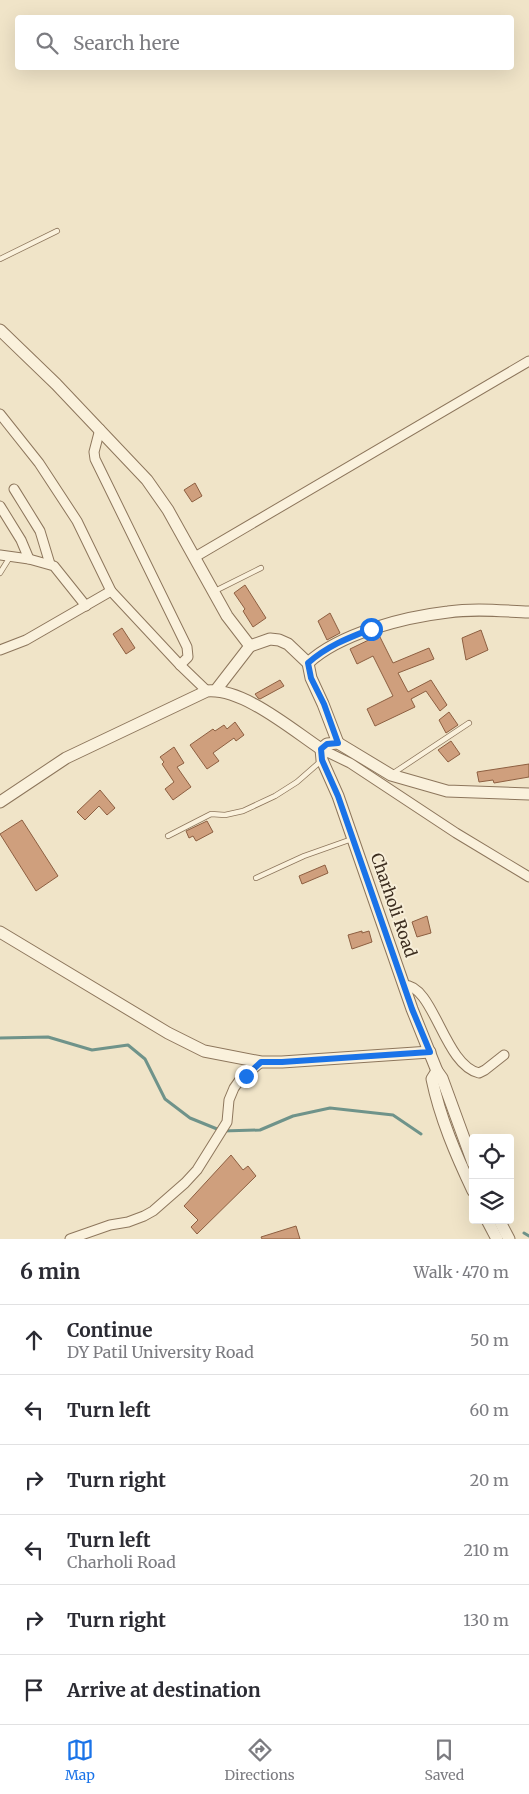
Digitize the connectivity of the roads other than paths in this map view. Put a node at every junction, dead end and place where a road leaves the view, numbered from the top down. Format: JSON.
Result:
{"nodes":[{"id":1,"x":57,"y":231,"type":"dead end"},
{"id":2,"x":0,"y":260,"type":"edge"},
{"id":3,"x":0,"y":330,"type":"edge"},
{"id":4,"x":529,"y":361,"type":"edge"},
{"id":5,"x":0,"y":414,"type":"edge"},
{"id":6,"x":4,"y":426,"type":"edge"},
{"id":7,"x":100,"y":429,"type":"junction"},
{"id":8,"x":14,"y":489,"type":"dead end"},
{"id":9,"x":0,"y":506,"type":"edge"},
{"id":10,"x":5,"y":556,"type":"edge"},
{"id":11,"x":195,"y":558,"type":"junction"},
{"id":12,"x":28,"y":560,"type":"junction"},
{"id":13,"x":50,"y":564,"type":"junction"},
{"id":14,"x":261,"y":568,"type":"dead end"},
{"id":15,"x":0,"y":573,"type":"edge"},
{"id":16,"x":111,"y":591,"type":"junction"},
{"id":17,"x":214,"y":592,"type":"junction"},
{"id":18,"x":86,"y":606,"type":"junction"},
{"id":19,"x":529,"y":612,"type":"edge"},
{"id":20,"x":250,"y":646,"type":"junction"},
{"id":21,"x":0,"y":650,"type":"edge"},
{"id":22,"x":308,"y":663,"type":"junction"},
{"id":23,"x":180,"y":665,"type":"junction"},
{"id":24,"x":211,"y":691,"type":"junction"},
{"id":25,"x":469,"y":723,"type":"dead end"},
{"id":26,"x":338,"y":743,"type":"junction"},
{"id":27,"x":322,"y":754,"type":"junction"},
{"id":28,"x":391,"y":775,"type":"junction"},
{"id":29,"x":529,"y":794,"type":"edge"},
{"id":30,"x":0,"y":802,"type":"edge"},
{"id":31,"x":168,"y":836,"type":"dead end"},
{"id":32,"x":354,"y":839,"type":"junction"},
{"id":33,"x":529,"y":877,"type":"edge"},
{"id":34,"x":256,"y":878,"type":"dead end"},
{"id":35,"x":0,"y":932,"type":"edge"},
{"id":36,"x":404,"y":985,"type":"junction"},
{"id":37,"x":430,"y":1052,"type":"junction"},
{"id":38,"x":504,"y":1055,"type":"dead end"},
{"id":39,"x":261,"y":1062,"type":"junction"},
{"id":40,"x":436,"y":1071,"type":"junction"},
{"id":41,"x":469,"y":1152,"type":"edge"},
{"id":42,"x":469,"y":1182,"type":"edge"},
{"id":43,"x":488,"y":1224,"type":"edge"},
{"id":44,"x":501,"y":1224,"type":"edge"},
{"id":45,"x":70,"y":1239,"type":"edge"},
{"id":46,"x":497,"y":1239,"type":"edge"},
{"id":47,"x":509,"y":1239,"type":"edge"}],
"edges":[{"from":1,"to":2,"type":"lane"},
{"from":3,"to":7,"type":"street"},
{"from":4,"to":11,"type":"street"},
{"from":5,"to":6,"type":"street"},
{"from":6,"to":16,"type":"street"},
{"from":7,"to":11,"type":"street"},
{"from":7,"to":23,"type":"street"},
{"from":8,"to":13,"type":"street"},
{"from":9,"to":12,"type":"street"},
{"from":10,"to":12,"type":"street"},
{"from":10,"to":15,"type":"lane"},
{"from":11,"to":17,"type":"street"},
{"from":12,"to":13,"type":"street"},
{"from":13,"to":18,"type":"street"},
{"from":14,"to":17,"type":"lane"},
{"from":16,"to":18,"type":"street"},
{"from":16,"to":23,"type":"street"},
{"from":17,"to":20,"type":"street"},
{"from":18,"to":21,"type":"street"},
{"from":19,"to":22,"type":"street"},
{"from":20,"to":22,"type":"street"},
{"from":20,"to":24,"type":"street"},
{"from":22,"to":26,"type":"street"},
{"from":23,"to":24,"type":"street"},
{"from":24,"to":27,"type":"street"},
{"from":24,"to":30,"type":"street"},
{"from":25,"to":28,"type":"lane"},
{"from":26,"to":27,"type":"street"},
{"from":26,"to":28,"type":"street"},
{"from":27,"to":31,"type":"lane"},
{"from":27,"to":32,"type":"street","name":"Charholi Road"},
{"from":27,"to":33,"type":"street"},
{"from":28,"to":29,"type":"street"},
{"from":32,"to":34,"type":"lane"},
{"from":32,"to":36,"type":"street","name":"Charholi Road"},
{"from":35,"to":39,"type":"street"},
{"from":36,"to":37,"type":"street","name":"Charholi Road"},
{"from":36,"to":38,"type":"street"},
{"from":37,"to":39,"type":"street"},
{"from":37,"to":40,"type":"street","name":"Charholi Road"},
{"from":39,"to":45,"type":"street"},
{"from":40,"to":41,"type":"street","name":"Charholi Road"},
{"from":40,"to":42,"type":"street","name":"Charholi Road"},
{"from":43,"to":46,"type":"street"},
{"from":44,"to":47,"type":"street"}]}
